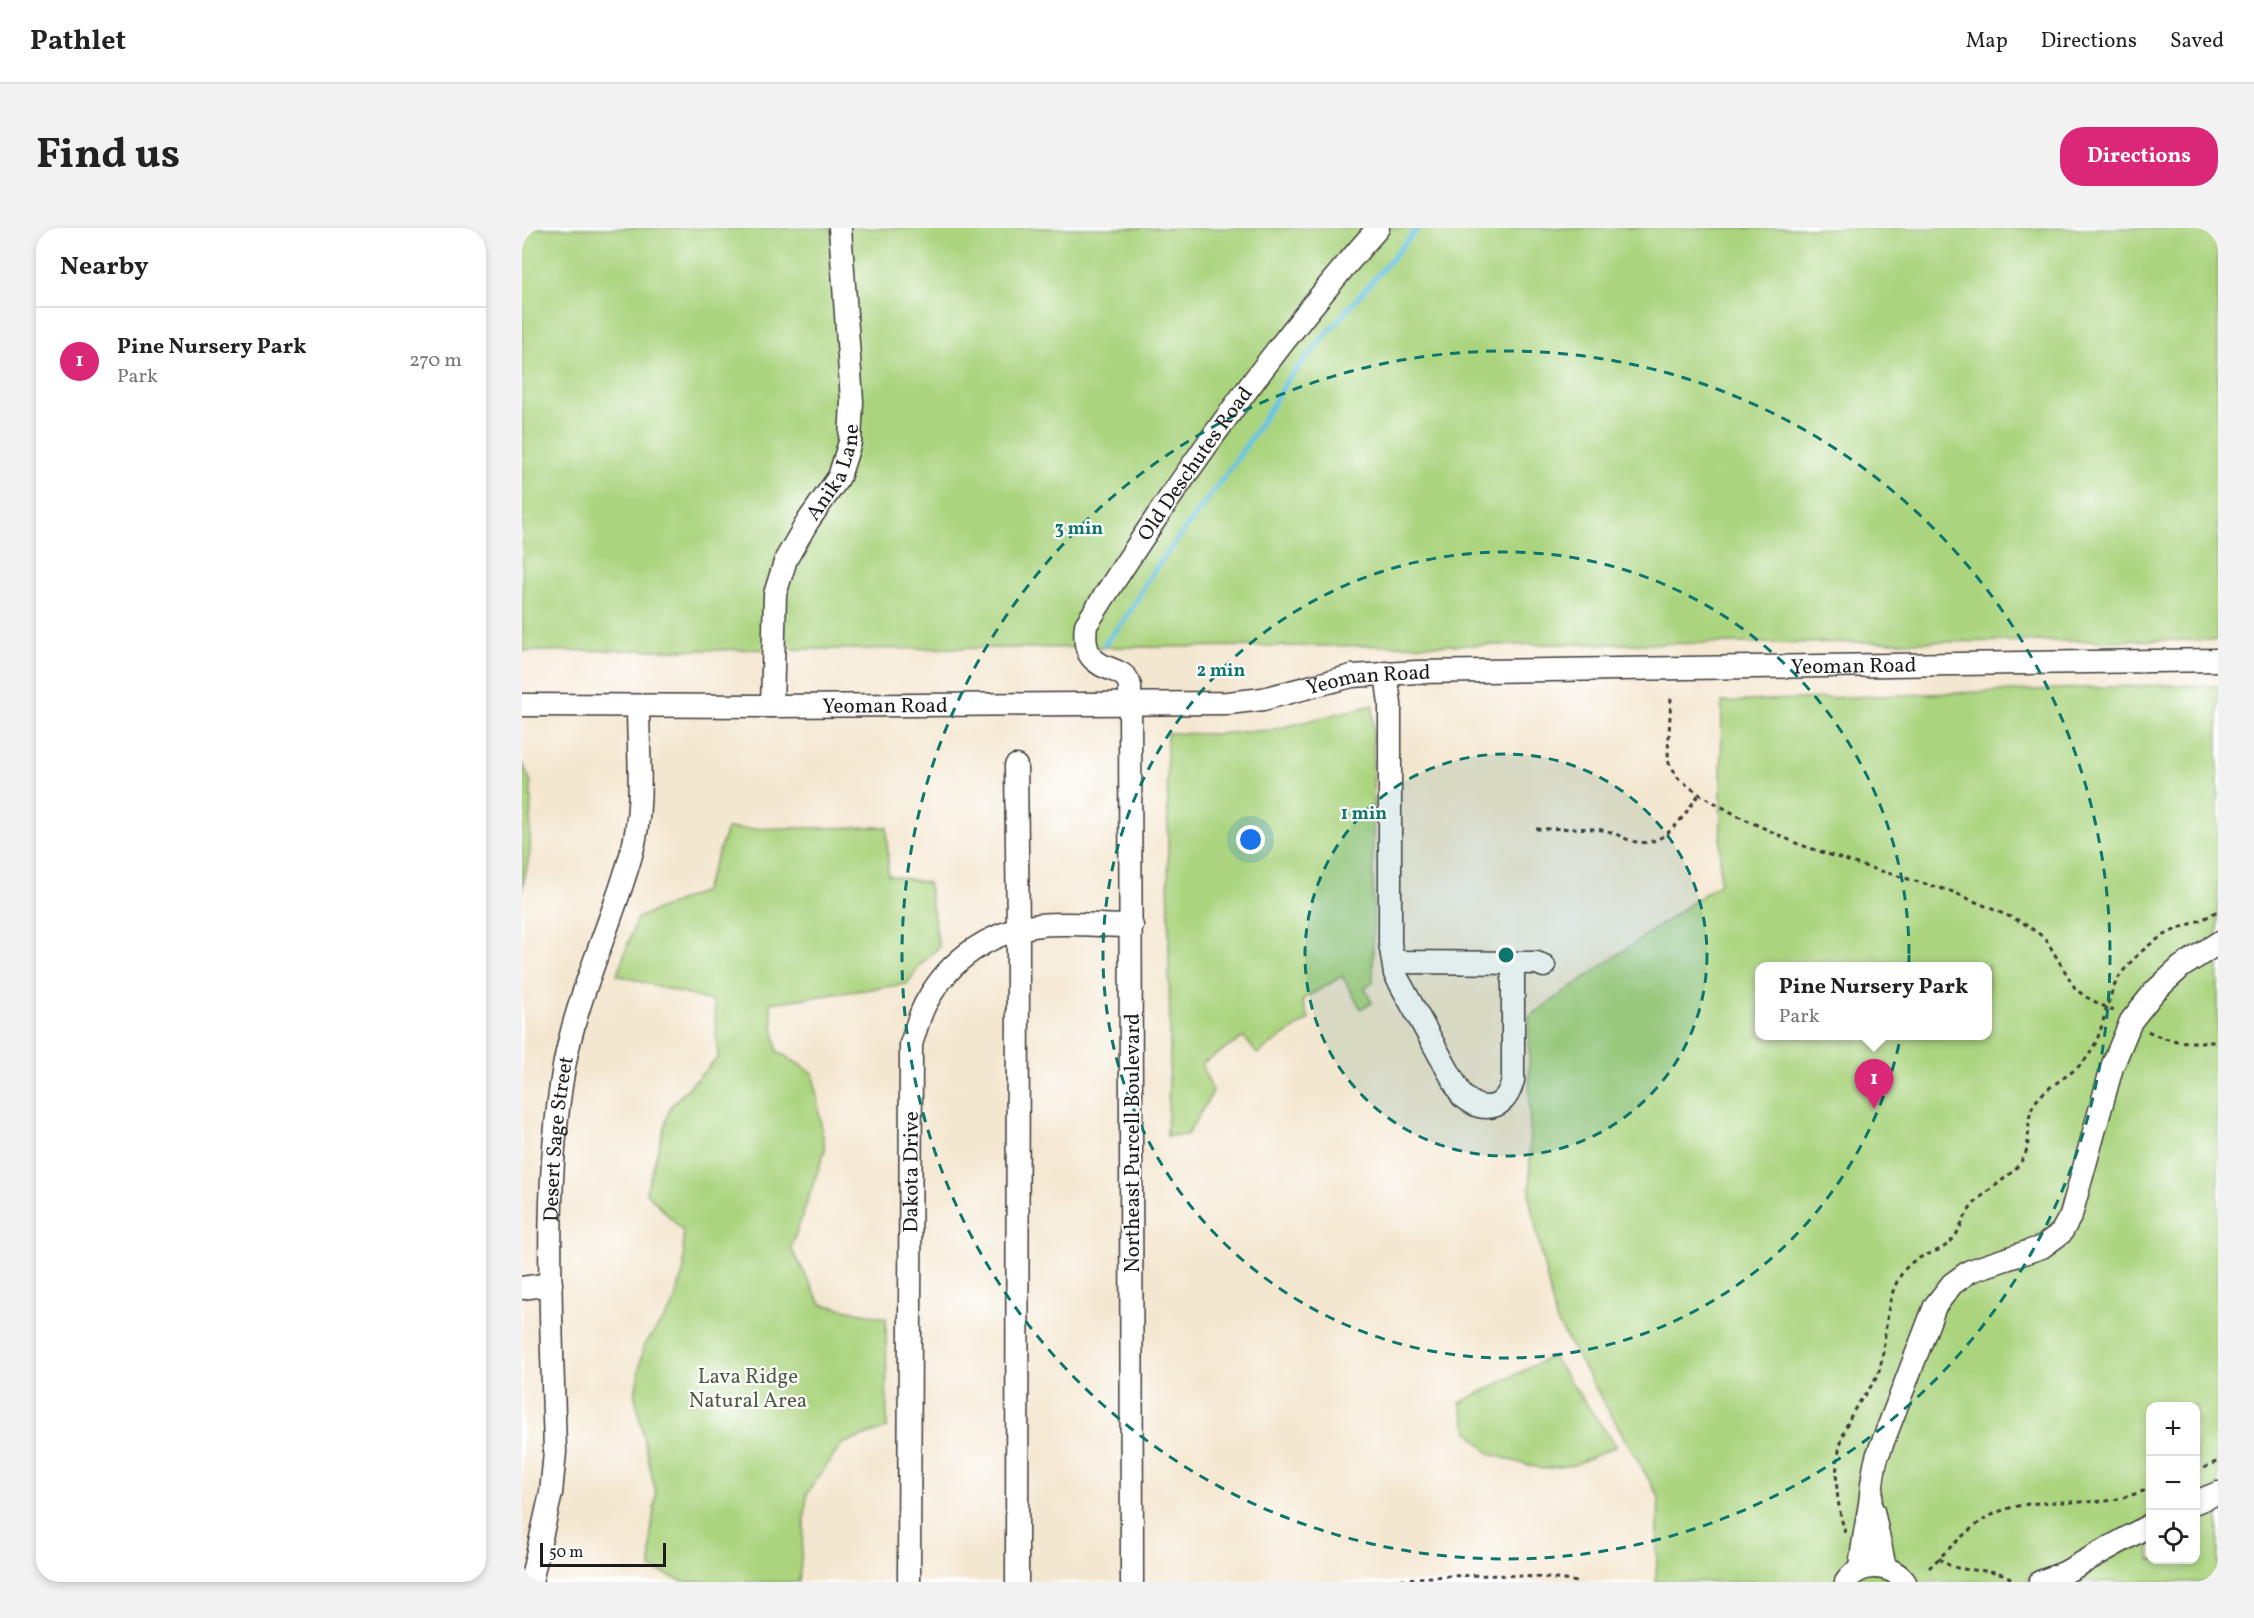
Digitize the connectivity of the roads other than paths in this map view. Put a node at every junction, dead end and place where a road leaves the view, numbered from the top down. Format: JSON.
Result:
{"nodes":[{"id":1,"x":840,"y":228,"type":"edge"},
{"id":2,"x":1378,"y":228,"type":"edge"},
{"id":3,"x":2218,"y":660,"type":"edge"},
{"id":4,"x":1386,"y":673,"type":"junction"},
{"id":5,"x":1130,"y":704,"type":"junction"},
{"id":6,"x":522,"y":705,"type":"edge"},
{"id":7,"x":638,"y":706,"type":"junction"},
{"id":8,"x":772,"y":706,"type":"junction"},
{"id":9,"x":1016,"y":766,"type":"dead end"},
{"id":10,"x":1132,"y":926,"type":"junction"},
{"id":11,"x":1018,"y":929,"type":"junction"},
{"id":12,"x":2218,"y":943,"type":"edge"},
{"id":13,"x":1394,"y":962,"type":"junction"},
{"id":14,"x":1513,"y":963,"type":"junction"},
{"id":15,"x":1544,"y":966,"type":"dead end"},
{"id":16,"x":551,"y":1284,"type":"junction"},
{"id":17,"x":522,"y":1288,"type":"edge"},
{"id":18,"x":2218,"y":1493,"type":"edge"},
{"id":19,"x":2200,"y":1500,"type":"edge"},
{"id":20,"x":1870,"y":1502,"type":"junction"},
{"id":21,"x":2146,"y":1528,"type":"edge"},
{"id":22,"x":1885,"y":1568,"type":"junction"},
{"id":23,"x":1853,"y":1576,"type":"edge"},
{"id":24,"x":531,"y":1582,"type":"edge"},
{"id":25,"x":909,"y":1582,"type":"edge"},
{"id":26,"x":1017,"y":1582,"type":"edge"},
{"id":27,"x":1132,"y":1582,"type":"edge"},
{"id":28,"x":1905,"y":1582,"type":"edge"},
{"id":29,"x":2040,"y":1582,"type":"edge"}],
"edges":[{"from":1,"to":8,"type":"street","name":"Anika Lane"},
{"from":2,"to":5,"type":"street","name":"Old Deschutes Road"},
{"from":3,"to":4,"type":"street","name":"Yeoman Road"},
{"from":4,"to":5,"type":"street","name":"Yeoman Road"},
{"from":4,"to":13,"type":"street"},
{"from":5,"to":8,"type":"street","name":"Yeoman Road"},
{"from":5,"to":10,"type":"street","name":"Northeast Purcell Boulevard"},
{"from":6,"to":7,"type":"street","name":"Yeoman Road"},
{"from":7,"to":8,"type":"street","name":"Yeoman Road"},
{"from":7,"to":16,"type":"street","name":"Desert Sage Street"},
{"from":9,"to":11,"type":"street"},
{"from":10,"to":11,"type":"street","name":"Dakota Drive"},
{"from":10,"to":27,"type":"street","name":"Northeast Purcell Boulevard"},
{"from":11,"to":25,"type":"street","name":"Dakota Drive"},
{"from":11,"to":26,"type":"street"},
{"from":12,"to":20,"type":"street"},
{"from":13,"to":14,"type":"street"},
{"from":13,"to":14,"type":"street"},
{"from":14,"to":15,"type":"street"},
{"from":16,"to":17,"type":"street"},
{"from":16,"to":24,"type":"street","name":"Desert Sage Street"},
{"from":18,"to":19,"type":"street"},
{"from":20,"to":22,"type":"street"},
{"from":20,"to":23,"type":"street"},
{"from":21,"to":29,"type":"street"},
{"from":22,"to":23,"type":"street"},
{"from":22,"to":28,"type":"street"}]}
